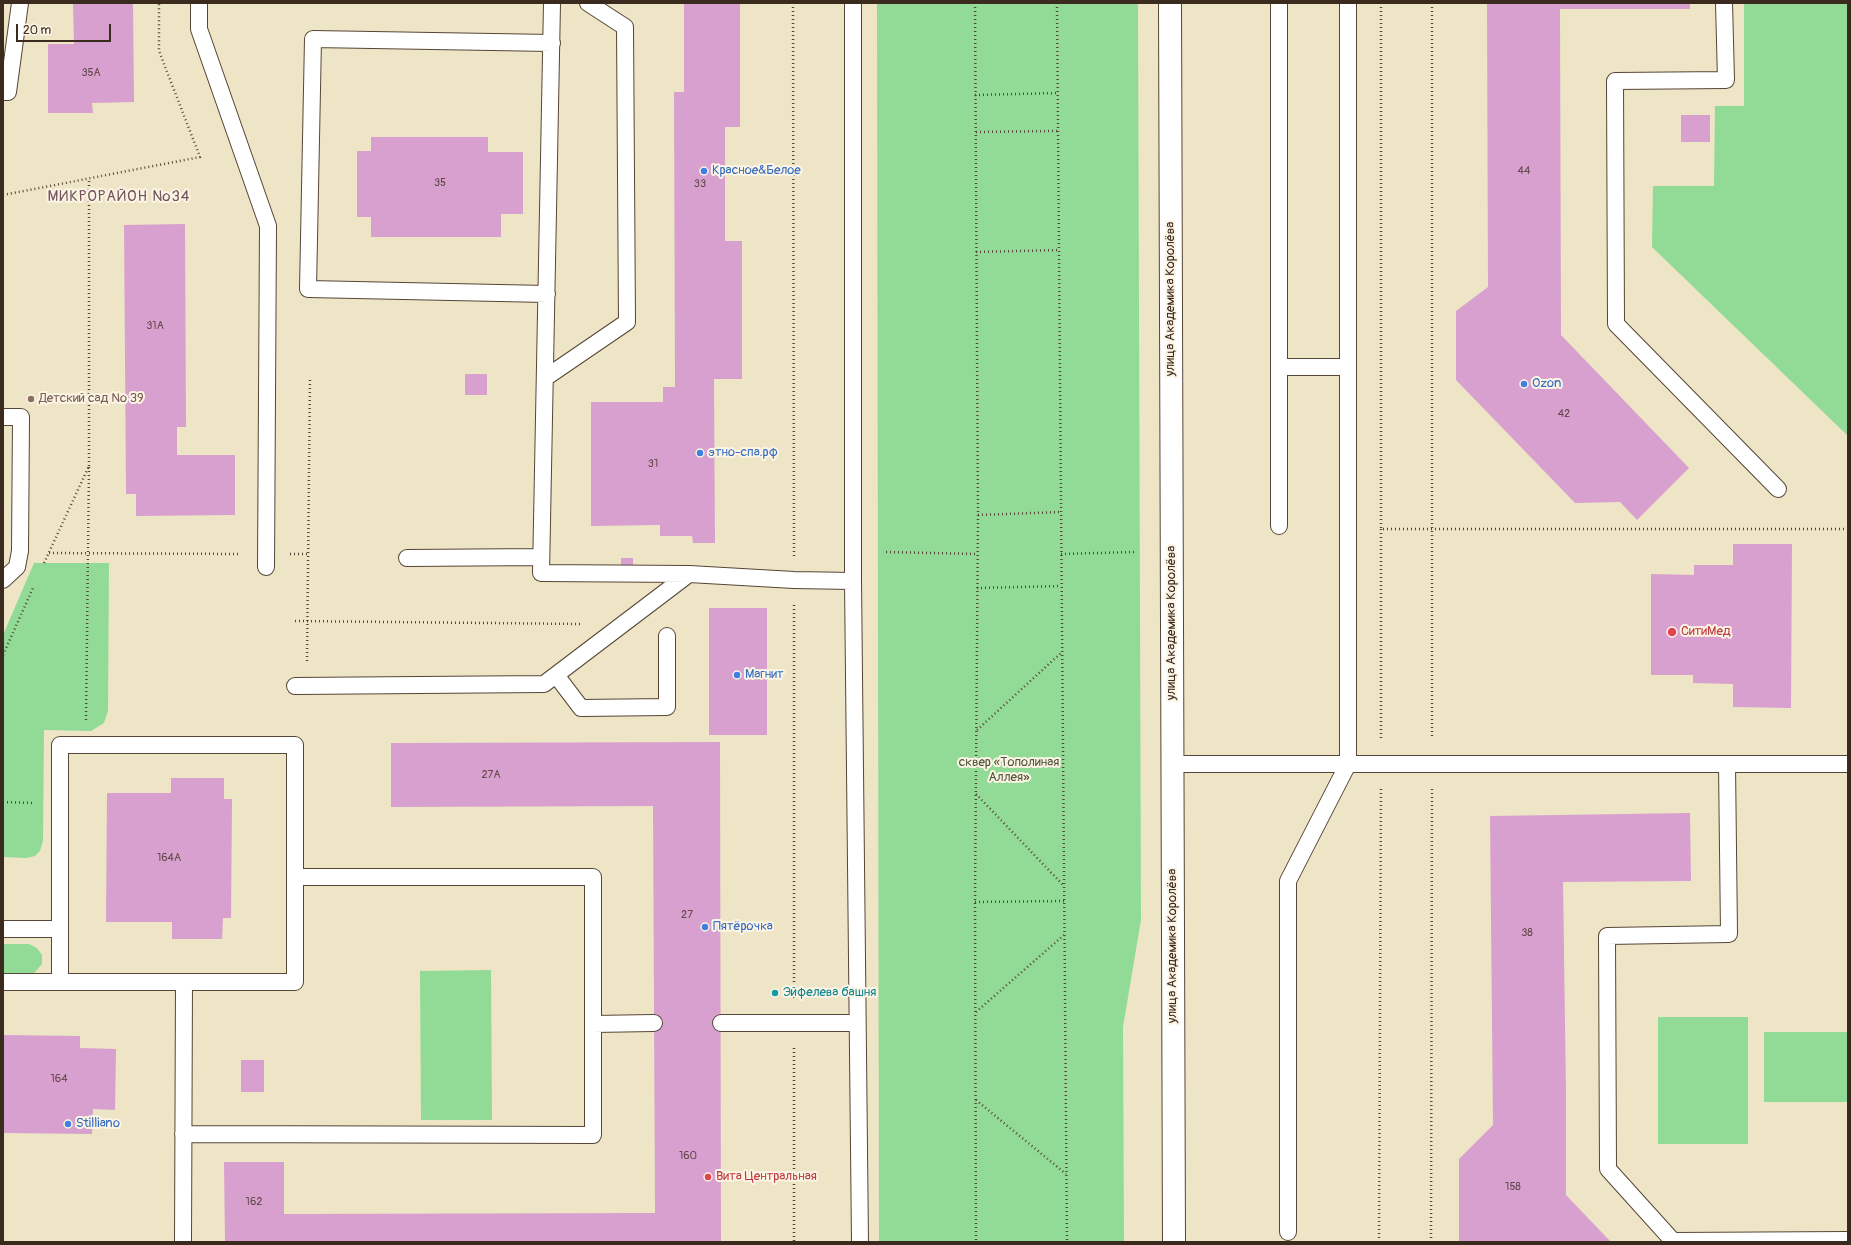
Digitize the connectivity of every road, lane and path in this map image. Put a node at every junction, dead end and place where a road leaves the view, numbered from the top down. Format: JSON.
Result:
{"nodes":[{"id":1,"x":20,"y":3,"type":"edge"},
{"id":2,"x":159,"y":3,"type":"edge"},
{"id":3,"x":199,"y":3,"type":"edge"},
{"id":4,"x":552,"y":3,"type":"edge"},
{"id":5,"x":588,"y":3,"type":"edge"},
{"id":6,"x":793,"y":3,"type":"edge"},
{"id":7,"x":853,"y":3,"type":"edge"},
{"id":8,"x":975,"y":3,"type":"edge"},
{"id":9,"x":1057,"y":3,"type":"edge"},
{"id":10,"x":1170,"y":3,"type":"edge"},
{"id":11,"x":1279,"y":3,"type":"edge"},
{"id":12,"x":1348,"y":3,"type":"edge"},
{"id":13,"x":1381,"y":3,"type":"edge"},
{"id":14,"x":1432,"y":3,"type":"edge"},
{"id":15,"x":1724,"y":3,"type":"edge"},
{"id":16,"x":552,"y":43,"type":"junction"},
{"id":17,"x":3,"y":92,"type":"edge"},
{"id":18,"x":1058,"y":93,"type":"junction"},
{"id":19,"x":975,"y":95,"type":"junction"},
{"id":20,"x":1058,"y":131,"type":"junction"},
{"id":21,"x":976,"y":132,"type":"junction"},
{"id":22,"x":89,"y":178,"type":"junction"},
{"id":23,"x":3,"y":195,"type":"edge"},
{"id":24,"x":1059,"y":250,"type":"junction"},
{"id":25,"x":976,"y":252,"type":"junction"},
{"id":26,"x":547,"y":294,"type":"junction"},
{"id":27,"x":1348,"y":366,"type":"junction"},
{"id":28,"x":1279,"y":368,"type":"junction"},
{"id":29,"x":310,"y":377,"type":"dead end"},
{"id":30,"x":545,"y":378,"type":"junction"},
{"id":31,"x":3,"y":417,"type":"edge"},
{"id":32,"x":89,"y":466,"type":"junction"},
{"id":33,"x":1778,"y":489,"type":"dead end"},
{"id":34,"x":1061,"y":512,"type":"junction"},
{"id":35,"x":978,"y":515,"type":"junction"},
{"id":36,"x":1279,"y":526,"type":"dead end"},
{"id":37,"x":1381,"y":529,"type":"junction"},
{"id":38,"x":1432,"y":529,"type":"junction"},
{"id":39,"x":1848,"y":529,"type":"edge"},
{"id":40,"x":886,"y":552,"type":"dead end"},
{"id":41,"x":1134,"y":552,"type":"dead end"},
{"id":42,"x":50,"y":553,"type":"junction"},
{"id":43,"x":88,"y":553,"type":"junction"},
{"id":44,"x":308,"y":554,"type":"junction"},
{"id":45,"x":976,"y":554,"type":"junction"},
{"id":46,"x":1062,"y":554,"type":"junction"},
{"id":47,"x":541,"y":557,"type":"junction"},
{"id":48,"x":407,"y":558,"type":"dead end"},
{"id":49,"x":266,"y":561,"type":"junction"},
{"id":50,"x":42,"y":570,"type":"dead end"},
{"id":51,"x":689,"y":574,"type":"junction"},
{"id":52,"x":3,"y":580,"type":"edge"},
{"id":53,"x":794,"y":580,"type":"junction"},
{"id":54,"x":853,"y":581,"type":"junction"},
{"id":55,"x":35,"y":584,"type":"dead end"},
{"id":56,"x":1062,"y":586,"type":"junction"},
{"id":57,"x":977,"y":588,"type":"junction"},
{"id":58,"x":296,"y":621,"type":"dead end"},
{"id":59,"x":307,"y":621,"type":"junction"},
{"id":60,"x":623,"y":624,"type":"junction"},
{"id":61,"x":667,"y":636,"type":"dead end"},
{"id":62,"x":1062,"y":652,"type":"junction"},
{"id":63,"x":3,"y":655,"type":"edge"},
{"id":64,"x":556,"y":675,"type":"junction"},
{"id":65,"x":301,"y":686,"type":"joint"},
{"id":66,"x":976,"y":730,"type":"junction"},
{"id":67,"x":86,"y":746,"type":"junction"},
{"id":68,"x":1172,"y":764,"type":"junction"},
{"id":69,"x":1348,"y":764,"type":"junction"},
{"id":70,"x":1381,"y":764,"type":"junction"},
{"id":71,"x":1432,"y":764,"type":"junction"},
{"id":72,"x":1727,"y":764,"type":"junction"},
{"id":73,"x":1848,"y":764,"type":"edge"},
{"id":74,"x":976,"y":794,"type":"junction"},
{"id":75,"x":3,"y":802,"type":"edge"},
{"id":76,"x":60,"y":803,"type":"junction"},
{"id":77,"x":296,"y":877,"type":"junction"},
{"id":78,"x":1064,"y":886,"type":"junction"},
{"id":79,"x":1064,"y":901,"type":"junction"},
{"id":80,"x":975,"y":902,"type":"junction"},
{"id":81,"x":3,"y":930,"type":"edge"},
{"id":82,"x":60,"y":930,"type":"junction"},
{"id":83,"x":1064,"y":935,"type":"junction"},
{"id":84,"x":3,"y":982,"type":"edge"},
{"id":85,"x":60,"y":982,"type":"junction"},
{"id":86,"x":184,"y":982,"type":"junction"},
{"id":87,"x":976,"y":1012,"type":"junction"},
{"id":88,"x":794,"y":1023,"type":"junction"},
{"id":89,"x":858,"y":1023,"type":"junction"},
{"id":90,"x":593,"y":1024,"type":"junction"},
{"id":91,"x":654,"y":1024,"type":"dead end"},
{"id":92,"x":721,"y":1024,"type":"dead end"},
{"id":93,"x":976,"y":1100,"type":"junction"},
{"id":94,"x":183,"y":1134,"type":"junction"},
{"id":95,"x":1067,"y":1174,"type":"junction"},
{"id":96,"x":1288,"y":1232,"type":"dead end"},
{"id":97,"x":1848,"y":1240,"type":"edge"},
{"id":98,"x":183,"y":1242,"type":"edge"},
{"id":99,"x":794,"y":1242,"type":"edge"},
{"id":100,"x":860,"y":1242,"type":"edge"},
{"id":101,"x":976,"y":1242,"type":"edge"},
{"id":102,"x":1067,"y":1242,"type":"edge"},
{"id":103,"x":1174,"y":1242,"type":"edge"},
{"id":104,"x":1379,"y":1242,"type":"edge"},
{"id":105,"x":1431,"y":1242,"type":"edge"}],
"edges":[{"from":1,"to":17,"type":"lane"},
{"from":2,"to":22,"type":"path"},
{"from":3,"to":49,"type":"lane"},
{"from":4,"to":16,"type":"lane"},
{"from":5,"to":30,"type":"lane"},
{"from":6,"to":53,"type":"path"},
{"from":7,"to":54,"type":"lane"},
{"from":8,"to":19,"type":"path"},
{"from":9,"to":18,"type":"path"},
{"from":10,"to":68,"type":"street","name":"улица Академика Королёва"},
{"from":11,"to":28,"type":"lane"},
{"from":12,"to":27,"type":"lane"},
{"from":13,"to":37,"type":"path"},
{"from":14,"to":38,"type":"path"},
{"from":15,"to":33,"type":"lane"},
{"from":16,"to":26,"type":"lane"},
{"from":16,"to":26,"type":"lane"},
{"from":18,"to":19,"type":"path"},
{"from":18,"to":20,"type":"path"},
{"from":19,"to":21,"type":"path"},
{"from":20,"to":21,"type":"path"},
{"from":20,"to":24,"type":"path"},
{"from":21,"to":25,"type":"path"},
{"from":22,"to":23,"type":"path"},
{"from":22,"to":32,"type":"path"},
{"from":24,"to":25,"type":"path"},
{"from":24,"to":34,"type":"path"},
{"from":25,"to":35,"type":"path"},
{"from":26,"to":30,"type":"lane"},
{"from":27,"to":28,"type":"lane"},
{"from":27,"to":69,"type":"lane"},
{"from":28,"to":36,"type":"lane"},
{"from":29,"to":44,"type":"path"},
{"from":30,"to":47,"type":"lane"},
{"from":31,"to":52,"type":"lane"},
{"from":32,"to":42,"type":"path"},
{"from":32,"to":43,"type":"path"},
{"from":34,"to":35,"type":"path"},
{"from":34,"to":46,"type":"path"},
{"from":35,"to":45,"type":"path"},
{"from":37,"to":38,"type":"path"},
{"from":37,"to":70,"type":"path"},
{"from":38,"to":39,"type":"path"},
{"from":38,"to":71,"type":"path"},
{"from":40,"to":45,"type":"path"},
{"from":41,"to":46,"type":"path"},
{"from":42,"to":43,"type":"path"},
{"from":42,"to":50,"type":"path"},
{"from":43,"to":49,"type":"path"},
{"from":43,"to":67,"type":"path"},
{"from":44,"to":49,"type":"path"},
{"from":44,"to":59,"type":"path"},
{"from":45,"to":57,"type":"path"},
{"from":46,"to":56,"type":"path"},
{"from":47,"to":48,"type":"lane"},
{"from":47,"to":51,"type":"lane"},
{"from":51,"to":53,"type":"lane"},
{"from":51,"to":60,"type":"lane"},
{"from":53,"to":54,"type":"lane"},
{"from":53,"to":88,"type":"path"},
{"from":54,"to":89,"type":"lane"},
{"from":55,"to":63,"type":"path"},
{"from":56,"to":57,"type":"path"},
{"from":56,"to":62,"type":"path"},
{"from":57,"to":66,"type":"path"},
{"from":58,"to":59,"type":"path"},
{"from":59,"to":60,"type":"path"},
{"from":59,"to":65,"type":"path"},
{"from":60,"to":64,"type":"lane"},
{"from":61,"to":64,"type":"lane"},
{"from":62,"to":66,"type":"path"},
{"from":62,"to":78,"type":"path"},
{"from":64,"to":65,"type":"lane"},
{"from":66,"to":74,"type":"path"},
{"from":67,"to":76,"type":"lane"},
{"from":67,"to":77,"type":"lane"},
{"from":68,"to":69,"type":"lane"},
{"from":68,"to":103,"type":"street","name":"улица Академика Королёва"},
{"from":69,"to":70,"type":"lane"},
{"from":69,"to":96,"type":"lane"},
{"from":70,"to":71,"type":"lane"},
{"from":70,"to":104,"type":"path"},
{"from":71,"to":72,"type":"lane"},
{"from":71,"to":105,"type":"path"},
{"from":72,"to":73,"type":"lane"},
{"from":72,"to":97,"type":"lane"},
{"from":74,"to":78,"type":"path"},
{"from":74,"to":80,"type":"path"},
{"from":75,"to":76,"type":"path"},
{"from":76,"to":82,"type":"lane"},
{"from":77,"to":86,"type":"lane"},
{"from":77,"to":90,"type":"lane"},
{"from":78,"to":79,"type":"path"},
{"from":79,"to":80,"type":"path"},
{"from":79,"to":83,"type":"path"},
{"from":80,"to":87,"type":"path"},
{"from":81,"to":82,"type":"lane"},
{"from":82,"to":85,"type":"lane"},
{"from":83,"to":87,"type":"path"},
{"from":83,"to":95,"type":"path"},
{"from":84,"to":85,"type":"lane"},
{"from":85,"to":86,"type":"lane"},
{"from":86,"to":94,"type":"lane"},
{"from":87,"to":93,"type":"path"},
{"from":88,"to":89,"type":"lane"},
{"from":88,"to":92,"type":"lane"},
{"from":88,"to":99,"type":"path"},
{"from":89,"to":100,"type":"lane"},
{"from":90,"to":91,"type":"lane"},
{"from":90,"to":94,"type":"lane"},
{"from":93,"to":95,"type":"path"},
{"from":93,"to":101,"type":"path"},
{"from":94,"to":98,"type":"lane"},
{"from":95,"to":102,"type":"path"}]}
